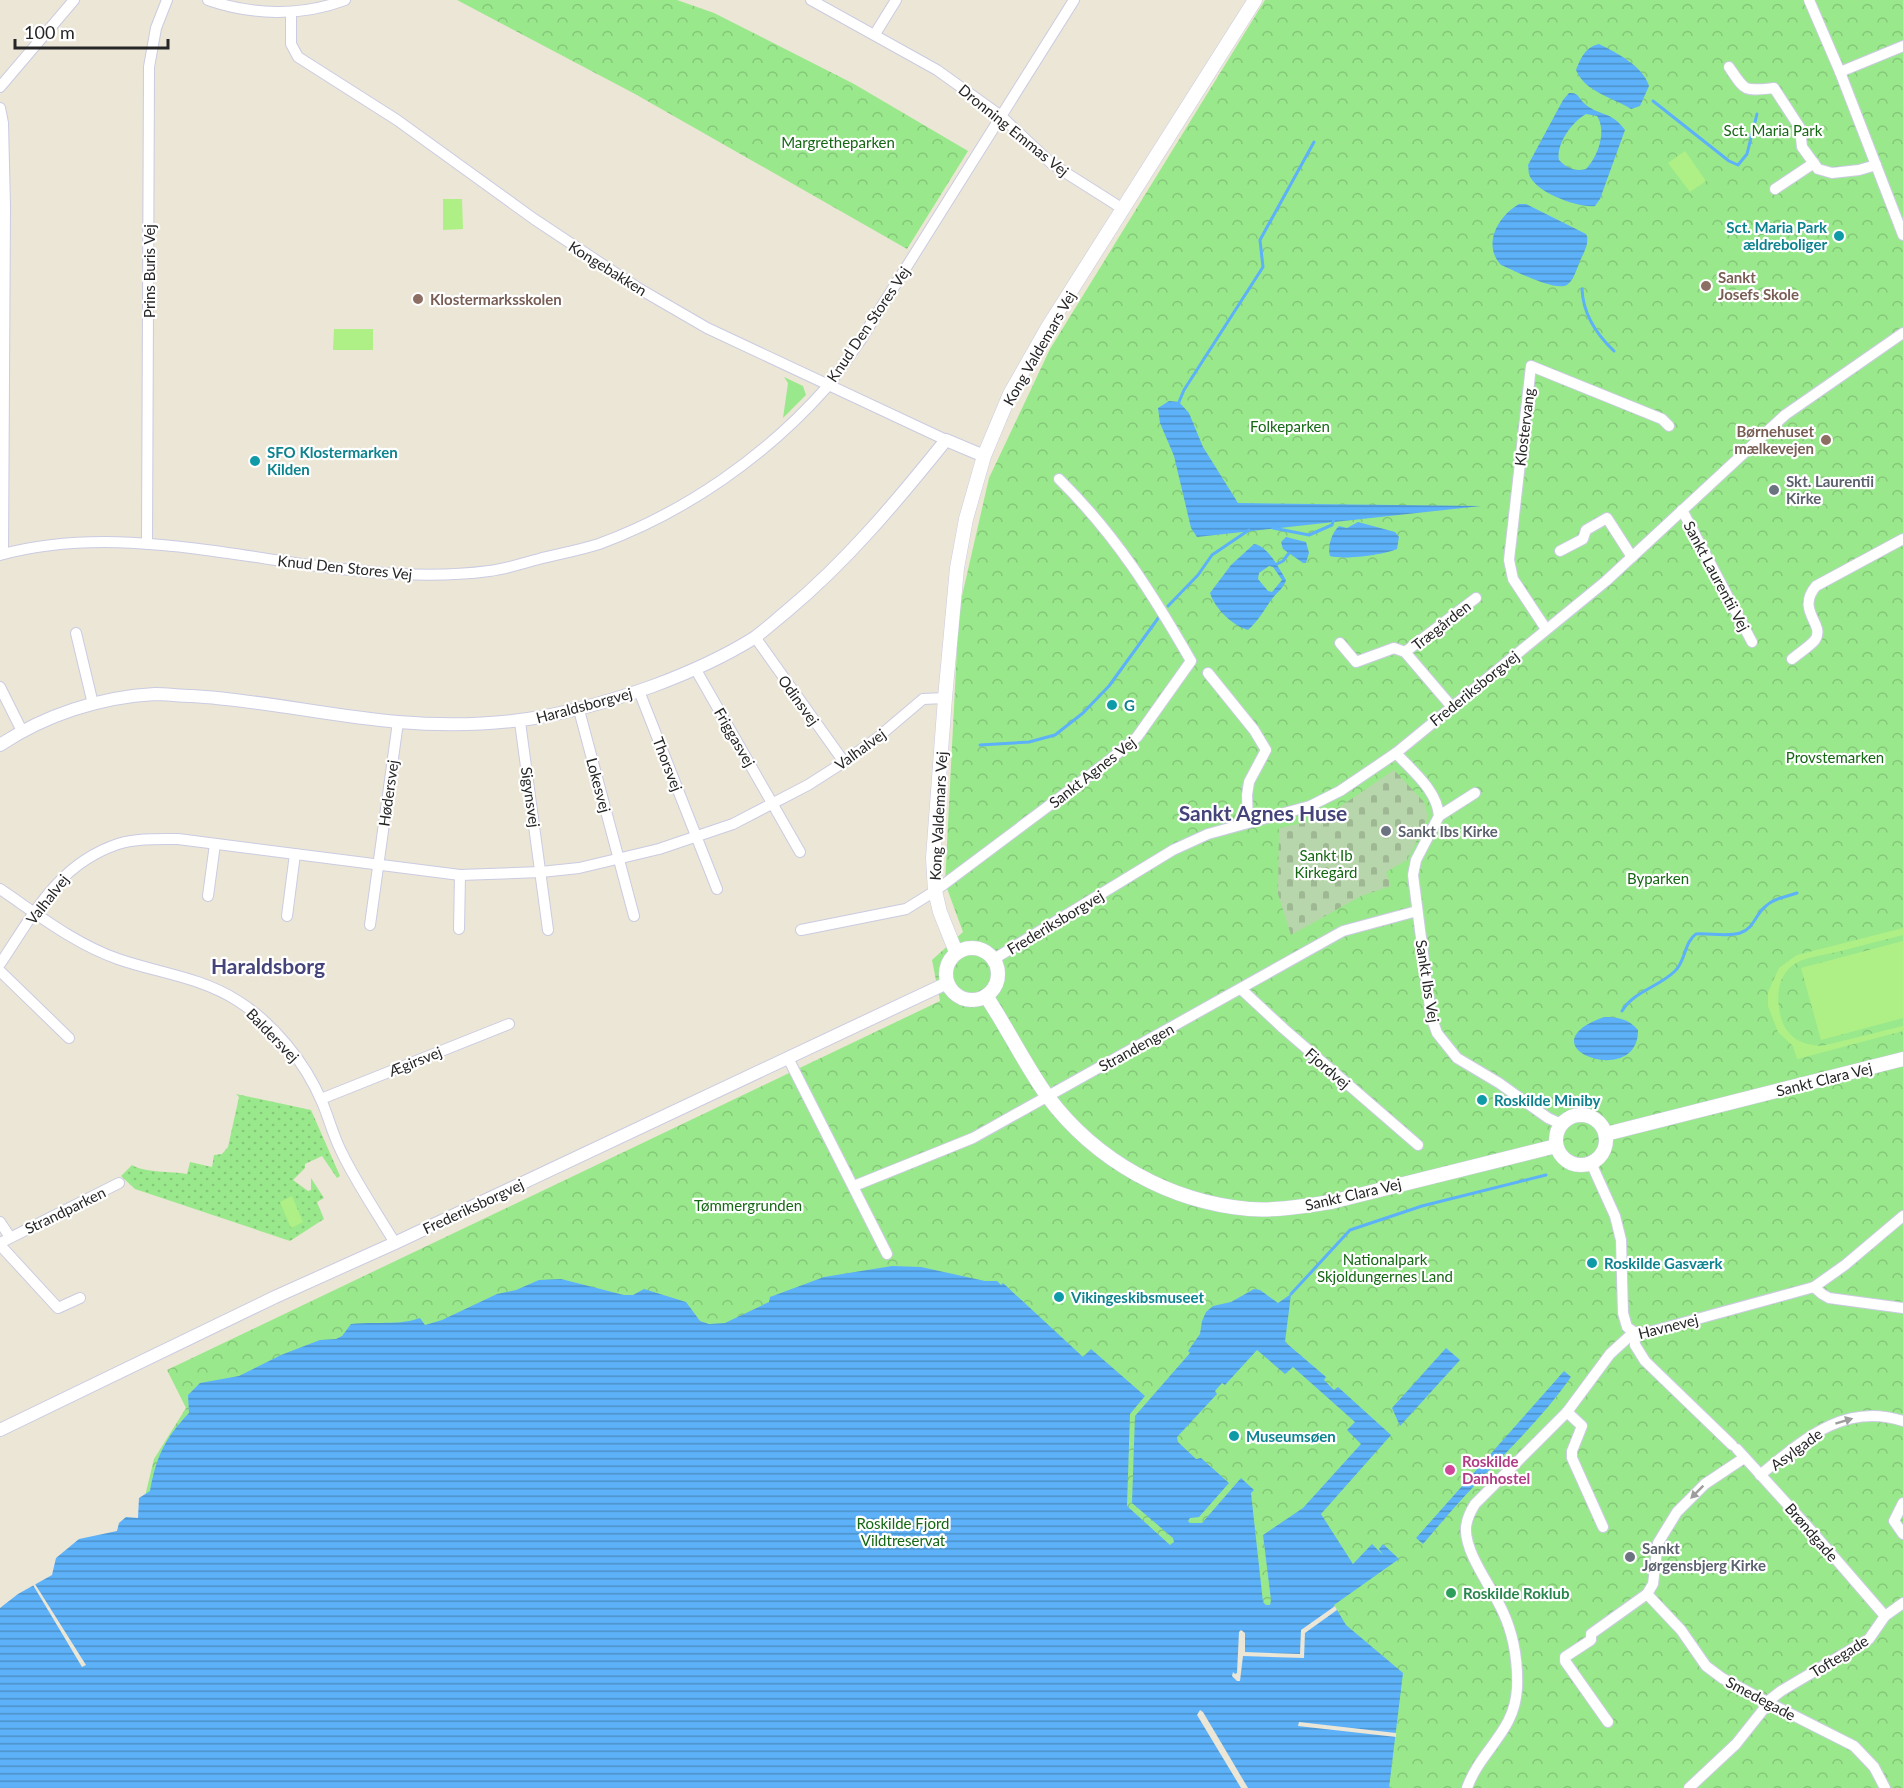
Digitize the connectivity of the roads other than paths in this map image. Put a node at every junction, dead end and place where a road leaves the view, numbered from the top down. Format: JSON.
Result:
{"nodes":[{"id":1,"x":74,"y":0,"type":"edge"},
{"id":2,"x":167,"y":0,"type":"edge"},
{"id":3,"x":208,"y":0,"type":"edge"},
{"id":4,"x":345,"y":0,"type":"edge"},
{"id":5,"x":811,"y":0,"type":"edge"},
{"id":6,"x":896,"y":0,"type":"edge"},
{"id":7,"x":1074,"y":0,"type":"edge"},
{"id":8,"x":1255,"y":0,"type":"edge"},
{"id":9,"x":1809,"y":0,"type":"edge"},
{"id":10,"x":291,"y":13,"type":"junction"},
{"id":11,"x":875,"y":34,"type":"junction"},
{"id":12,"x":1903,"y":46,"type":"edge"},
{"id":13,"x":1729,"y":67,"type":"dead end"},
{"id":14,"x":1840,"y":72,"type":"junction"},
{"id":15,"x":0,"y":87,"type":"edge"},
{"id":16,"x":0,"y":108,"type":"edge"},
{"id":17,"x":1001,"y":116,"type":"junction"},
{"id":18,"x":1814,"y":163,"type":"junction"},
{"id":19,"x":1876,"y":165,"type":"junction"},
{"id":20,"x":1775,"y":189,"type":"dead end"},
{"id":21,"x":1123,"y":209,"type":"junction"},
{"id":22,"x":1903,"y":236,"type":"edge"},
{"id":23,"x":1903,"y":333,"type":"edge"},
{"id":24,"x":827,"y":386,"type":"junction"},
{"id":25,"x":1669,"y":426,"type":"dead end"},
{"id":26,"x":946,"y":440,"type":"junction"},
{"id":27,"x":984,"y":456,"type":"junction"},
{"id":28,"x":1059,"y":479,"type":"dead end"},
{"id":29,"x":1682,"y":510,"type":"junction"},
{"id":30,"x":1903,"y":539,"type":"edge"},
{"id":31,"x":147,"y":544,"type":"junction"},
{"id":32,"x":1560,"y":551,"type":"dead end"},
{"id":33,"x":2,"y":555,"type":"edge"},
{"id":34,"x":1632,"y":557,"type":"junction"},
{"id":35,"x":1476,"y":598,"type":"dead end"},
{"id":36,"x":1546,"y":629,"type":"junction"},
{"id":37,"x":76,"y":633,"type":"dead end"},
{"id":38,"x":755,"y":637,"type":"junction"},
{"id":39,"x":1340,"y":642,"type":"dead end"},
{"id":40,"x":1752,"y":642,"type":"dead end"},
{"id":41,"x":1406,"y":652,"type":"junction"},
{"id":42,"x":1792,"y":659,"type":"dead end"},
{"id":43,"x":696,"y":670,"type":"junction"},
{"id":44,"x":1208,"y":673,"type":"dead end"},
{"id":45,"x":0,"y":687,"type":"edge"},
{"id":46,"x":639,"y":691,"type":"junction"},
{"id":47,"x":945,"y":698,"type":"junction"},
{"id":48,"x":93,"y":704,"type":"junction"},
{"id":49,"x":1452,"y":707,"type":"junction"},
{"id":50,"x":579,"y":710,"type":"junction"},
{"id":51,"x":398,"y":722,"type":"junction"},
{"id":52,"x":520,"y":722,"type":"junction"},
{"id":53,"x":22,"y":731,"type":"junction"},
{"id":54,"x":0,"y":745,"type":"edge"},
{"id":55,"x":1396,"y":753,"type":"junction"},
{"id":56,"x":844,"y":762,"type":"junction"},
{"id":57,"x":1475,"y":794,"type":"dead end"},
{"id":58,"x":773,"y":804,"type":"junction"},
{"id":59,"x":1439,"y":816,"type":"junction"},
{"id":60,"x":1248,"y":822,"type":"junction"},
{"id":61,"x":697,"y":837,"type":"junction"},
{"id":62,"x":215,"y":844,"type":"junction"},
{"id":63,"x":800,"y":852,"type":"dead end"},
{"id":64,"x":295,"y":854,"type":"junction"},
{"id":65,"x":620,"y":859,"type":"junction"},
{"id":66,"x":378,"y":865,"type":"junction"},
{"id":67,"x":541,"y":872,"type":"junction"},
{"id":68,"x":460,"y":875,"type":"junction"},
{"id":69,"x":0,"y":889,"type":"edge"},
{"id":70,"x":717,"y":889,"type":"dead end"},
{"id":71,"x":935,"y":891,"type":"junction"},
{"id":72,"x":208,"y":896,"type":"dead end"},
{"id":73,"x":1417,"y":911,"type":"junction"},
{"id":74,"x":34,"y":913,"type":"junction"},
{"id":75,"x":286,"y":916,"type":"dead end"},
{"id":76,"x":634,"y":916,"type":"dead end"},
{"id":77,"x":370,"y":925,"type":"dead end"},
{"id":78,"x":459,"y":929,"type":"dead end"},
{"id":79,"x":548,"y":930,"type":"dead end"},
{"id":80,"x":801,"y":930,"type":"dead end"},
{"id":81,"x":956,"y":952,"type":"junction"},
{"id":82,"x":994,"y":959,"type":"junction"},
{"id":83,"x":0,"y":964,"type":"edge"},
{"id":84,"x":0,"y":971,"type":"edge"},
{"id":85,"x":947,"y":983,"type":"junction"},
{"id":86,"x":1240,"y":989,"type":"junction"},
{"id":87,"x":986,"y":996,"type":"junction"},
{"id":88,"x":509,"y":1024,"type":"dead end"},
{"id":89,"x":69,"y":1038,"type":"dead end"},
{"id":90,"x":788,"y":1058,"type":"junction"},
{"id":91,"x":1903,"y":1059,"type":"edge"},
{"id":92,"x":1048,"y":1096,"type":"junction"},
{"id":93,"x":321,"y":1099,"type":"junction"},
{"id":94,"x":1562,"y":1124,"type":"junction"},
{"id":95,"x":1606,"y":1134,"type":"junction"},
{"id":96,"x":1418,"y":1145,"type":"dead end"},
{"id":97,"x":1556,"y":1146,"type":"junction"},
{"id":98,"x":1591,"y":1163,"type":"junction"},
{"id":99,"x":119,"y":1183,"type":"dead end"},
{"id":100,"x":854,"y":1186,"type":"junction"},
{"id":101,"x":1903,"y":1216,"type":"edge"},
{"id":102,"x":0,"y":1222,"type":"edge"},
{"id":103,"x":3,"y":1242,"type":"edge"},
{"id":104,"x":395,"y":1243,"type":"junction"},
{"id":105,"x":887,"y":1254,"type":"dead end"},
{"id":106,"x":1814,"y":1287,"type":"junction"},
{"id":107,"x":80,"y":1298,"type":"dead end"},
{"id":108,"x":1903,"y":1308,"type":"edge"},
{"id":109,"x":1634,"y":1332,"type":"junction"},
{"id":110,"x":1567,"y":1412,"type":"junction"},
{"id":111,"x":1903,"y":1421,"type":"edge"},
{"id":112,"x":0,"y":1430,"type":"edge"},
{"id":113,"x":1738,"y":1451,"type":"junction"},
{"id":114,"x":1760,"y":1475,"type":"junction"},
{"id":115,"x":1903,"y":1503,"type":"edge"},
{"id":116,"x":1603,"y":1527,"type":"dead end"},
{"id":117,"x":1903,"y":1534,"type":"edge"},
{"id":118,"x":1647,"y":1594,"type":"junction"},
{"id":119,"x":1903,"y":1603,"type":"edge"},
{"id":120,"x":1885,"y":1617,"type":"junction"},
{"id":121,"x":1765,"y":1706,"type":"junction"},
{"id":122,"x":1608,"y":1722,"type":"dead end"},
{"id":123,"x":1467,"y":1788,"type":"edge"},
{"id":124,"x":1689,"y":1788,"type":"edge"},
{"id":125,"x":1885,"y":1788,"type":"edge"}],
"edges":[{"from":1,"to":15,"type":"street"},
{"from":2,"to":31,"type":"street","name":"Prins Buris Vej"},
{"from":3,"to":10,"type":"street"},
{"from":4,"to":10,"type":"street"},
{"from":5,"to":11,"type":"street","name":"Dronning Emmas Vej"},
{"from":6,"to":11,"type":"street"},
{"from":7,"to":17,"type":"street","name":"Knud Den Stores Vej"},
{"from":8,"to":21,"type":"main road","name":"Kong Valdemars Vej"},
{"from":9,"to":14,"type":"street"},
{"from":10,"to":24,"type":"street","name":"Kongebakken"},
{"from":11,"to":17,"type":"street","name":"Dronning Emmas Vej"},
{"from":12,"to":14,"type":"street"},
{"from":13,"to":18,"type":"street"},
{"from":14,"to":19,"type":"street"},
{"from":16,"to":33,"type":"street"},
{"from":17,"to":21,"type":"street","name":"Dronning Emmas Vej"},
{"from":17,"to":24,"type":"street","name":"Knud Den Stores Vej"},
{"from":18,"to":19,"type":"street"},
{"from":18,"to":20,"type":"street"},
{"from":19,"to":22,"type":"street"},
{"from":21,"to":27,"type":"main road","name":"Kong Valdemars Vej"},
{"from":23,"to":29,"type":"street","name":"Frederiksborgvej"},
{"from":24,"to":26,"type":"street","name":"Kongebakken"},
{"from":24,"to":31,"type":"street","name":"Knud Den Stores Vej"},
{"from":25,"to":36,"type":"street","name":"Klostervang"},
{"from":26,"to":27,"type":"street","name":"Kongebakken"},
{"from":26,"to":38,"type":"street","name":"Haraldsborgvej"},
{"from":27,"to":47,"type":"main road","name":"Kong Valdemars Vej"},
{"from":28,"to":71,"type":"street","name":"Sankt Agnes Vej"},
{"from":29,"to":34,"type":"street","name":"Frederiksborgvej"},
{"from":29,"to":40,"type":"street","name":"Sankt Laurentii Vej"},
{"from":30,"to":42,"type":"street"},
{"from":31,"to":33,"type":"street","name":"Knud Den Stores Vej"},
{"from":32,"to":34,"type":"street"},
{"from":34,"to":36,"type":"street","name":"Frederiksborgvej"},
{"from":35,"to":41,"type":"street","name":"Trægården"},
{"from":36,"to":49,"type":"street","name":"Frederiksborgvej"},
{"from":37,"to":48,"type":"street"},
{"from":38,"to":43,"type":"street","name":"Haraldsborgvej"},
{"from":38,"to":56,"type":"street","name":"Odinsvej"},
{"from":39,"to":41,"type":"street","name":"Trægården"},
{"from":41,"to":49,"type":"street","name":"Trægården"},
{"from":43,"to":46,"type":"street","name":"Haraldsborgvej"},
{"from":43,"to":58,"type":"street","name":"Friggasvej"},
{"from":44,"to":60,"type":"street"},
{"from":45,"to":53,"type":"street"},
{"from":46,"to":50,"type":"street","name":"Haraldsborgvej"},
{"from":46,"to":61,"type":"street","name":"Thorsvej"},
{"from":47,"to":56,"type":"street","name":"Valhalvej"},
{"from":47,"to":71,"type":"main road","name":"Kong Valdemars Vej"},
{"from":48,"to":51,"type":"street","name":"Haraldsborgvej"},
{"from":48,"to":53,"type":"street","name":"Haraldsborgvej"},
{"from":49,"to":55,"type":"street","name":"Frederiksborgvej"},
{"from":50,"to":52,"type":"street","name":"Haraldsborgvej"},
{"from":50,"to":65,"type":"street","name":"Lokesvej"},
{"from":51,"to":52,"type":"street","name":"Haraldsborgvej"},
{"from":51,"to":66,"type":"street","name":"Hødersvej"},
{"from":52,"to":67,"type":"street","name":"Sigynsvej"},
{"from":53,"to":54,"type":"street","name":"Haraldsborgvej"},
{"from":55,"to":59,"type":"street"},
{"from":55,"to":60,"type":"street","name":"Frederiksborgvej"},
{"from":56,"to":58,"type":"street","name":"Valhalvej"},
{"from":57,"to":59,"type":"street"},
{"from":58,"to":61,"type":"street","name":"Valhalvej"},
{"from":58,"to":63,"type":"street"},
{"from":59,"to":73,"type":"street","name":"Sankt Ibs Vej"},
{"from":60,"to":82,"type":"street","name":"Frederiksborgvej"},
{"from":61,"to":65,"type":"street","name":"Valhalvej"},
{"from":61,"to":70,"type":"street"},
{"from":62,"to":64,"type":"street","name":"Valhalvej"},
{"from":62,"to":72,"type":"street"},
{"from":62,"to":74,"type":"street","name":"Valhalvej"},
{"from":64,"to":66,"type":"street","name":"Valhalvej"},
{"from":64,"to":75,"type":"street"},
{"from":65,"to":67,"type":"street","name":"Valhalvej"},
{"from":65,"to":76,"type":"street"},
{"from":66,"to":68,"type":"street","name":"Valhalvej"},
{"from":66,"to":77,"type":"street"},
{"from":67,"to":68,"type":"street","name":"Valhalvej"},
{"from":67,"to":79,"type":"street"},
{"from":68,"to":78,"type":"street"},
{"from":69,"to":74,"type":"street","name":"Baldersvej"},
{"from":71,"to":80,"type":"street","name":"Sankt Agnes Vej"},
{"from":71,"to":81,"type":"main road","name":"Kong Valdemars Vej"},
{"from":73,"to":86,"type":"street","name":"Strandengen"},
{"from":73,"to":94,"type":"street","name":"Sankt Ibs Vej"},
{"from":74,"to":83,"type":"street","name":"Valhalvej"},
{"from":74,"to":93,"type":"street","name":"Baldersvej"},
{"from":81,"to":82,"type":"main road"},
{"from":81,"to":85,"type":"main road"},
{"from":82,"to":87,"type":"main road"},
{"from":84,"to":89,"type":"street"},
{"from":85,"to":87,"type":"main road"},
{"from":85,"to":90,"type":"street","name":"Frederiksborgvej"},
{"from":86,"to":92,"type":"street","name":"Strandengen"},
{"from":86,"to":96,"type":"street","name":"Fjordvej"},
{"from":87,"to":92,"type":"main road","name":"Sankt Clara Vej"},
{"from":88,"to":93,"type":"street","name":"Ægirsvej"},
{"from":90,"to":100,"type":"street"},
{"from":90,"to":104,"type":"street","name":"Frederiksborgvej"},
{"from":91,"to":95,"type":"main road","name":"Sankt Clara Vej"},
{"from":92,"to":97,"type":"main road","name":"Sankt Clara Vej"},
{"from":92,"to":100,"type":"street","name":"Strandengen"},
{"from":93,"to":104,"type":"street","name":"Baldersvej"},
{"from":94,"to":95,"type":"main road"},
{"from":94,"to":97,"type":"main road"},
{"from":95,"to":98,"type":"main road"},
{"from":97,"to":98,"type":"main road"},
{"from":98,"to":109,"type":"street"},
{"from":99,"to":103,"type":"street","name":"Strandparken"},
{"from":100,"to":105,"type":"street"},
{"from":101,"to":106,"type":"street","name":"Havnevej"},
{"from":102,"to":103,"type":"street","name":"Strandparken"},
{"from":103,"to":107,"type":"street","name":"Strandparken"},
{"from":104,"to":112,"type":"street","name":"Frederiksborgvej"},
{"from":106,"to":108,"type":"street"},
{"from":106,"to":109,"type":"street","name":"Havnevej"},
{"from":109,"to":110,"type":"street","name":"Havnevej"},
{"from":109,"to":113,"type":"street","name":"Brøndgade"},
{"from":110,"to":116,"type":"street"},
{"from":110,"to":123,"type":"street","name":"Havnevej"},
{"from":114,"to":111,"type":"street","name":"Asylgade","one_way":true},
{"from":113,"to":114,"type":"street","name":"Brøndgade"},
{"from":113,"to":118,"type":"street","one_way":true},
{"from":114,"to":120,"type":"street","name":"Brøndgade"},
{"from":115,"to":117,"type":"street"},
{"from":118,"to":121,"type":"street","name":"Smedegade"},
{"from":118,"to":122,"type":"street"},
{"from":119,"to":120,"type":"street","name":"Toftegade"},
{"from":120,"to":121,"type":"street","name":"Toftegade"},
{"from":121,"to":124,"type":"street","name":"Toftegade"},
{"from":121,"to":125,"type":"street","name":"Smedegade"}]}
